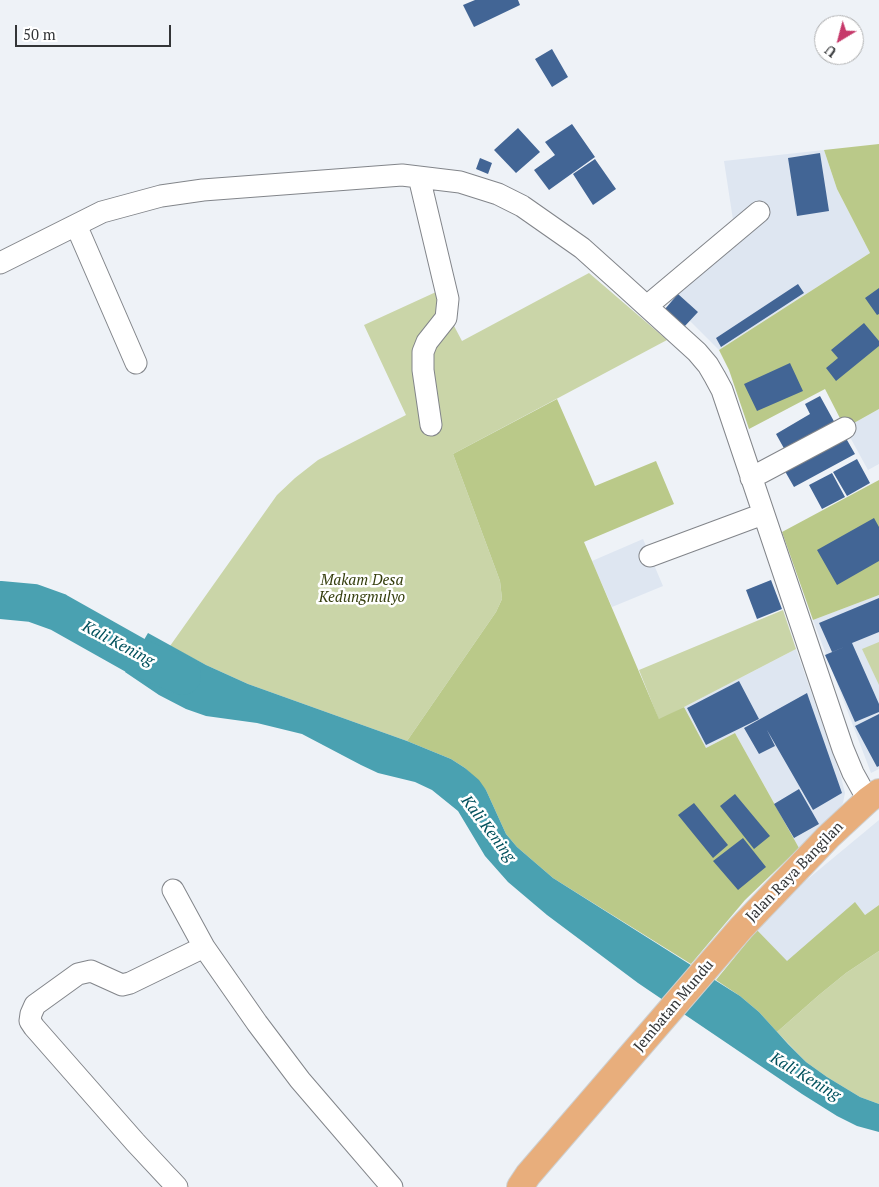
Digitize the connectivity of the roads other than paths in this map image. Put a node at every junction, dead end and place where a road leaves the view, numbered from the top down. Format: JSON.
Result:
{"nodes":[{"id":1,"x":419,"y":176,"type":"junction"},
{"id":2,"x":759,"y":212,"type":"dead end"},
{"id":3,"x":76,"y":225,"type":"junction"},
{"id":4,"x":0,"y":263,"type":"edge"},
{"id":5,"x":647,"y":306,"type":"junction"},
{"id":6,"x":136,"y":363,"type":"dead end"},
{"id":7,"x":431,"y":425,"type":"dead end"},
{"id":8,"x":845,"y":428,"type":"dead end"},
{"id":9,"x":751,"y":478,"type":"junction"},
{"id":10,"x":763,"y":514,"type":"junction"},
{"id":11,"x":650,"y":556,"type":"dead end"},
{"id":12,"x":873,"y":796,"type":"edge"},
{"id":13,"x":173,"y":890,"type":"dead end"},
{"id":14,"x":204,"y":946,"type":"junction"},
{"id":15,"x":716,"y":957,"type":"joint"},
{"id":16,"x":177,"y":1187,"type":"edge"},
{"id":17,"x":392,"y":1187,"type":"edge"},
{"id":18,"x":520,"y":1187,"type":"edge"}],
"edges":[{"from":1,"to":3,"type":"street"},
{"from":1,"to":5,"type":"street"},
{"from":1,"to":7,"type":"street"},
{"from":2,"to":5,"type":"street"},
{"from":3,"to":4,"type":"street"},
{"from":3,"to":6,"type":"street"},
{"from":5,"to":9,"type":"street"},
{"from":8,"to":9,"type":"street"},
{"from":9,"to":10,"type":"street"},
{"from":10,"to":11,"type":"street"},
{"from":10,"to":12,"type":"street"},
{"from":12,"to":15,"type":"main road","name":"Jalan Raya Bangilan"},
{"from":13,"to":14,"type":"street"},
{"from":14,"to":16,"type":"street"},
{"from":14,"to":17,"type":"street"},
{"from":15,"to":18,"type":"main road","name":"Jembatan Mundu"}]}
